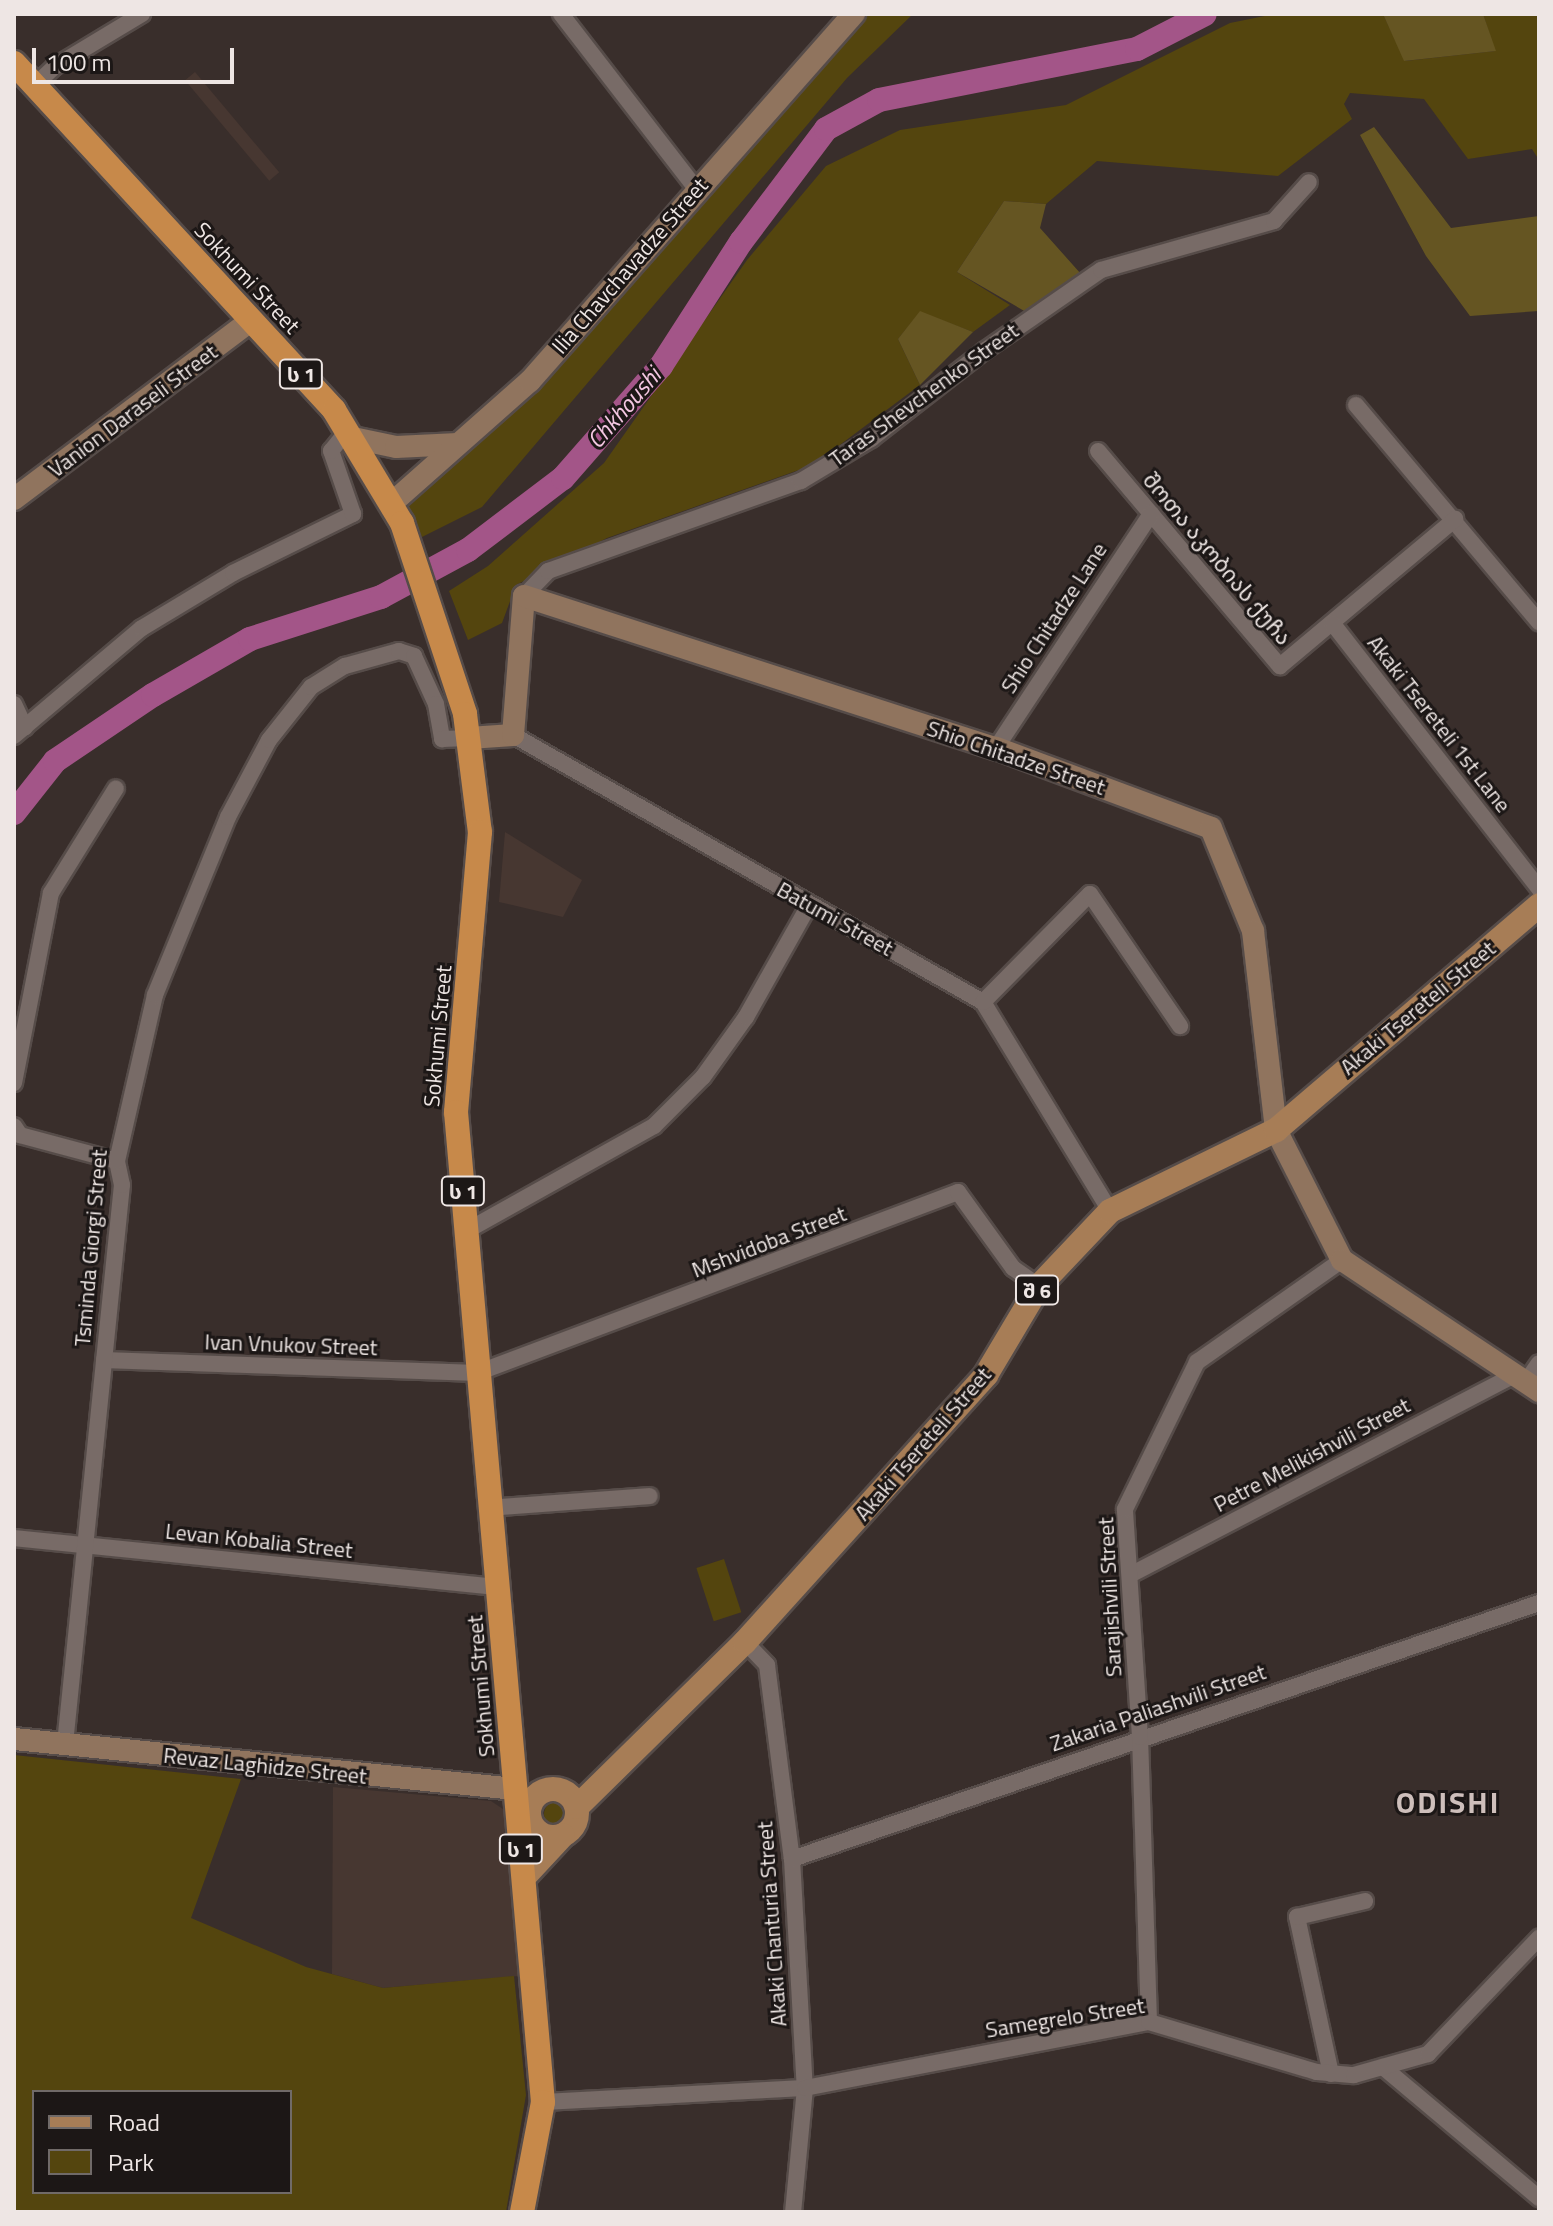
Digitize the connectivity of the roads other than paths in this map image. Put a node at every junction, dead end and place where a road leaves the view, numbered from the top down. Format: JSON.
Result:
{"nodes":[{"id":1,"x":142,"y":14,"type":"edge"},
{"id":2,"x":561,"y":14,"type":"edge"},
{"id":3,"x":854,"y":14,"type":"edge"},
{"id":4,"x":14,"y":63,"type":"edge"},
{"id":5,"x":35,"y":85,"type":"junction"},
{"id":6,"x":1309,"y":182,"type":"dead end"},
{"id":7,"x":697,"y":190,"type":"junction"},
{"id":8,"x":250,"y":321,"type":"junction"},
{"id":9,"x":1356,"y":405,"type":"dead end"},
{"id":10,"x":350,"y":434,"type":"junction"},
{"id":11,"x":458,"y":444,"type":"junction"},
{"id":12,"x":1098,"y":451,"type":"dead end"},
{"id":13,"x":14,"y":499,"type":"edge"},
{"id":14,"x":397,"y":513,"type":"junction"},
{"id":15,"x":1151,"y":514,"type":"junction"},
{"id":16,"x":1455,"y":519,"type":"junction"},
{"id":17,"x":524,"y":596,"type":"junction"},
{"id":18,"x":1539,"y":622,"type":"edge"},
{"id":19,"x":1333,"y":624,"type":"junction"},
{"id":20,"x":14,"y":704,"type":"edge"},
{"id":21,"x":467,"y":726,"type":"junction"},
{"id":22,"x":20,"y":732,"type":"edge"},
{"id":23,"x":513,"y":735,"type":"junction"},
{"id":24,"x":996,"y":748,"type":"junction"},
{"id":25,"x":116,"y":788,"type":"dead end"},
{"id":26,"x":1539,"y":889,"type":"edge"},
{"id":27,"x":809,"y":905,"type":"junction"},
{"id":28,"x":1539,"y":905,"type":"edge"},
{"id":29,"x":983,"y":1002,"type":"junction"},
{"id":30,"x":1180,"y":1026,"type":"dead end"},
{"id":31,"x":14,"y":1083,"type":"edge"},
{"id":32,"x":14,"y":1126,"type":"edge"},
{"id":33,"x":1276,"y":1130,"type":"junction"},
{"id":34,"x":117,"y":1161,"type":"junction"},
{"id":35,"x":1110,"y":1211,"type":"junction"},
{"id":36,"x":466,"y":1231,"type":"junction"},
{"id":37,"x":1342,"y":1260,"type":"junction"},
{"id":38,"x":1039,"y":1286,"type":"junction"},
{"id":39,"x":104,"y":1360,"type":"junction"},
{"id":40,"x":1539,"y":1363,"type":"edge"},
{"id":41,"x":477,"y":1373,"type":"junction"},
{"id":42,"x":1526,"y":1383,"type":"edge"},
{"id":43,"x":650,"y":1496,"type":"dead end"},
{"id":44,"x":488,"y":1508,"type":"junction"},
{"id":45,"x":14,"y":1538,"type":"edge"},
{"id":46,"x":82,"y":1545,"type":"junction"},
{"id":47,"x":1130,"y":1575,"type":"junction"},
{"id":48,"x":499,"y":1587,"type":"junction"},
{"id":49,"x":1539,"y":1603,"type":"edge"},
{"id":50,"x":745,"y":1642,"type":"junction"},
{"id":51,"x":1140,"y":1737,"type":"junction"},
{"id":52,"x":14,"y":1739,"type":"edge"},
{"id":53,"x":65,"y":1744,"type":"junction"},
{"id":54,"x":618,"y":1769,"type":"junction"},
{"id":55,"x":515,"y":1779,"type":"junction"},
{"id":56,"x":586,"y":1783,"type":"junction"},
{"id":57,"x":552,"y":1789,"type":"junction"},
{"id":58,"x":577,"y":1807,"type":"junction"},
{"id":59,"x":526,"y":1824,"type":"junction"},
{"id":60,"x":563,"y":1835,"type":"junction"},
{"id":61,"x":792,"y":1859,"type":"junction"},
{"id":62,"x":524,"y":1877,"type":"junction"},
{"id":63,"x":1365,"y":1901,"type":"dead end"},
{"id":64,"x":1539,"y":1938,"type":"edge"},
{"id":65,"x":1149,"y":2022,"type":"junction"},
{"id":66,"x":1383,"y":2067,"type":"junction"},
{"id":67,"x":1331,"y":2074,"type":"junction"},
{"id":68,"x":805,"y":2088,"type":"junction"},
{"id":69,"x":543,"y":2102,"type":"junction"},
{"id":70,"x":1539,"y":2198,"type":"edge"},
{"id":71,"x":522,"y":2212,"type":"edge"},
{"id":72,"x":793,"y":2212,"type":"edge"}],
"edges":[{"from":1,"to":5,"type":"street"},
{"from":2,"to":7,"type":"street"},
{"from":3,"to":7,"type":"street","name":"Ilia Chavchavadze Street"},
{"from":4,"to":5,"type":"highway","name":"Sokhumi Street","number":"ს 1"},
{"from":5,"to":8,"type":"highway","name":"Sokhumi Street","number":"ს 1"},
{"from":6,"to":17,"type":"street","name":"Taras Shevchenko Street"},
{"from":7,"to":11,"type":"street","name":"Ilia Chavchavadze Street"},
{"from":8,"to":10,"type":"highway","name":"Sokhumi Street","number":"ს 1"},
{"from":8,"to":13,"type":"street","name":"Vanion Daraseli Street"},
{"from":9,"to":16,"type":"street"},
{"from":10,"to":11,"type":"street"},
{"from":10,"to":14,"type":"highway","name":"Sokhumi Street","number":"ს 1"},
{"from":10,"to":22,"type":"street"},
{"from":11,"to":14,"type":"street","name":"Ilia Chavchavadze Street"},
{"from":12,"to":15,"type":"street","name":"შოთა აკობიას ქუჩა"},
{"from":14,"to":21,"type":"highway","name":"Sokhumi Street","number":"ს 1"},
{"from":15,"to":19,"type":"street","name":"შოთა აკობიას ქუჩა"},
{"from":15,"to":24,"type":"street","name":"Shio Chitadze Lane"},
{"from":16,"to":18,"type":"street"},
{"from":16,"to":19,"type":"street","name":"შოთა აკობიას ქუჩა"},
{"from":17,"to":23,"type":"street"},
{"from":17,"to":24,"type":"street","name":"Shio Chitadze Street"},
{"from":19,"to":26,"type":"street","name":"Akaki Tsereteli 1st Lane"},
{"from":20,"to":22,"type":"street"},
{"from":21,"to":23,"type":"street"},
{"from":21,"to":34,"type":"street","name":"Tsminda Giorgi Street"},
{"from":21,"to":36,"type":"highway","name":"Sokhumi Street","number":"ს 1"},
{"from":23,"to":27,"type":"street","name":"Batumi Street"},
{"from":24,"to":33,"type":"street","name":"Shio Chitadze Street"},
{"from":25,"to":31,"type":"street"},
{"from":27,"to":29,"type":"street","name":"Batumi Street"},
{"from":27,"to":36,"type":"street"},
{"from":28,"to":33,"type":"main road","name":"Akaki Tsereteli Street","number":"შ 6"},
{"from":29,"to":30,"type":"street"},
{"from":29,"to":35,"type":"street","name":"Batumi Street"},
{"from":32,"to":34,"type":"street"},
{"from":33,"to":35,"type":"main road","name":"Akaki Tsereteli Street","number":"შ 6"},
{"from":33,"to":37,"type":"street"},
{"from":34,"to":39,"type":"street","name":"Tsminda Giorgi Street"},
{"from":35,"to":38,"type":"main road","name":"Akaki Tsereteli Street","number":"შ 6"},
{"from":36,"to":41,"type":"highway","name":"Sokhumi Street","number":"ს 1"},
{"from":37,"to":42,"type":"street"},
{"from":37,"to":47,"type":"street","name":"Sarajishvili Street"},
{"from":38,"to":41,"type":"street","name":"Mshvidoba Street"},
{"from":38,"to":50,"type":"main road","name":"Akaki Tsereteli Street","number":"შ 6"},
{"from":39,"to":41,"type":"street","name":"Ivan Vnukov Street"},
{"from":39,"to":46,"type":"street","name":"Tsminda Giorgi Street"},
{"from":40,"to":42,"type":"street"},
{"from":41,"to":44,"type":"highway","name":"Sokhumi Street","number":"ს 1"},
{"from":42,"to":47,"type":"street","name":"Petre Melikishvili Street"},
{"from":43,"to":44,"type":"street"},
{"from":44,"to":48,"type":"highway","name":"Sokhumi Street","number":"ს 1"},
{"from":45,"to":46,"type":"street","name":"Levan Kobalia Street"},
{"from":46,"to":48,"type":"street","name":"Levan Kobalia Street"},
{"from":46,"to":53,"type":"street","name":"Tsminda Giorgi Street"},
{"from":47,"to":51,"type":"street","name":"Sarajishvili Street"},
{"from":48,"to":55,"type":"highway","name":"Sokhumi Street","number":"ს 1"},
{"from":49,"to":51,"type":"street","name":"Zakaria Paliashvili Street"},
{"from":50,"to":54,"type":"main road","name":"Akaki Tsereteli Street","number":"შ 6"},
{"from":50,"to":61,"type":"street","name":"Akaki Chanturia Street"},
{"from":51,"to":61,"type":"street","name":"Zakaria Paliashvili Street"},
{"from":51,"to":65,"type":"street","name":"Sarajishvili Street"},
{"from":52,"to":53,"type":"street","name":"Revaz Laghidze Street"},
{"from":53,"to":55,"type":"street","name":"Revaz Laghidze Street"},
{"from":54,"to":56,"type":"main road","number":"შ 6"},
{"from":54,"to":58,"type":"main road","number":"შ 6"},
{"from":55,"to":56,"type":"main road","number":"შ 6"},
{"from":55,"to":57,"type":"main road","number":"შ 6"},
{"from":55,"to":59,"type":"highway","name":"Sokhumi Street","number":"ს 1"},
{"from":56,"to":57,"type":"main road","number":"შ 6"},
{"from":57,"to":58,"type":"main road"},
{"from":57,"to":59,"type":"main road"},
{"from":58,"to":60,"type":"main road","number":"შ 6"},
{"from":59,"to":60,"type":"main road"},
{"from":59,"to":62,"type":"highway","name":"Sokhumi Street","number":"ს 1"},
{"from":60,"to":62,"type":"main road","number":"შ 6"},
{"from":61,"to":68,"type":"street","name":"Akaki Chanturia Street"},
{"from":62,"to":69,"type":"highway","name":"Sokhumi Street","number":"ს 1"},
{"from":63,"to":67,"type":"street"},
{"from":64,"to":66,"type":"street","name":"Samegrelo Street"},
{"from":65,"to":67,"type":"street","name":"Samegrelo Street"},
{"from":65,"to":68,"type":"street","name":"Samegrelo Street"},
{"from":66,"to":67,"type":"street","name":"Samegrelo Street"},
{"from":66,"to":70,"type":"street"},
{"from":68,"to":69,"type":"street","name":"Samegrelo Street"},
{"from":68,"to":72,"type":"street","name":"Akaki Chanturia Street"},
{"from":69,"to":71,"type":"highway","name":"Sokhumi Street","number":"ს 1"}]}
